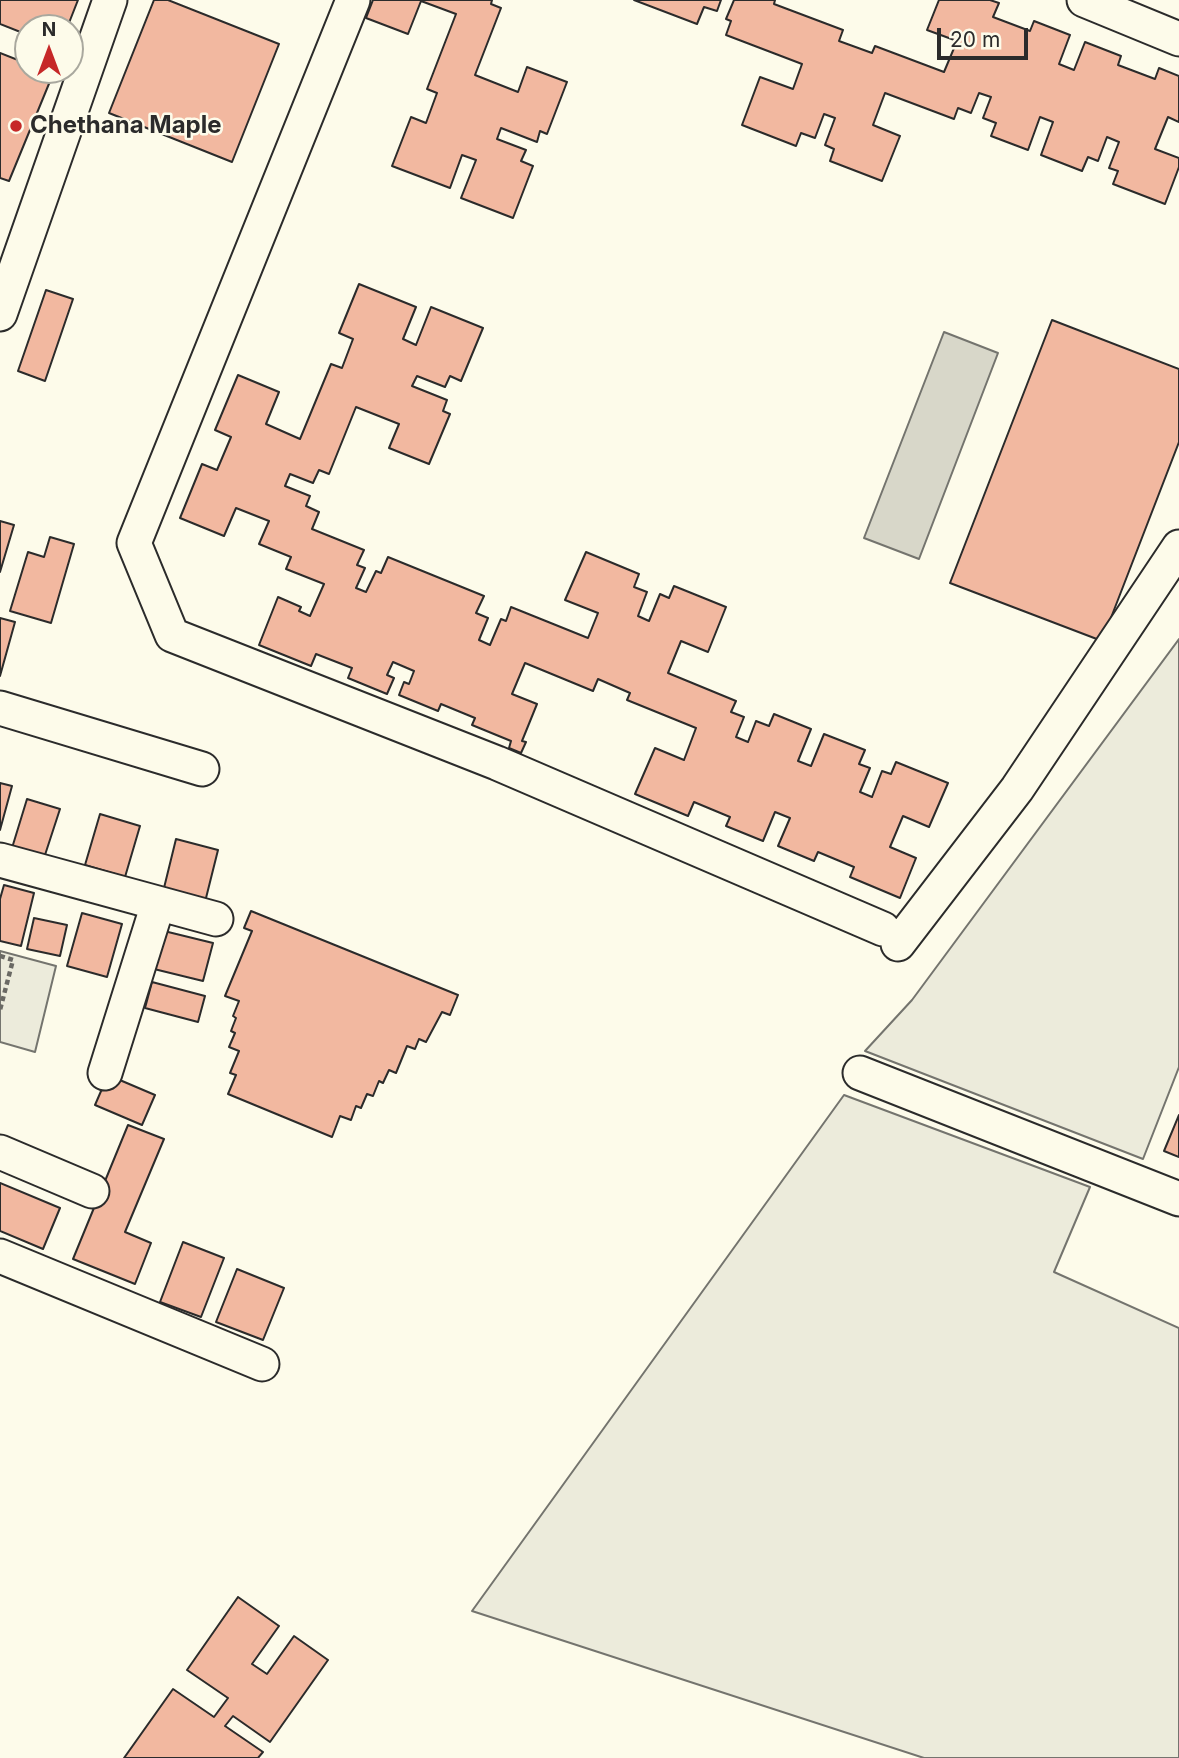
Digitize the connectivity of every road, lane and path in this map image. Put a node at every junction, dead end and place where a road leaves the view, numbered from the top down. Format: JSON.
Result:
{"nodes":[{"id":1,"x":110,"y":0,"type":"edge"},
{"id":2,"x":352,"y":0,"type":"edge"},
{"id":3,"x":1084,"y":0,"type":"edge"},
{"id":4,"x":1179,"y":39,"type":"edge"},
{"id":5,"x":0,"y":314,"type":"edge"},
{"id":6,"x":1179,"y":547,"type":"edge"},
{"id":7,"x":0,"y":708,"type":"edge"},
{"id":8,"x":202,"y":769,"type":"dead end"},
{"id":9,"x":0,"y":860,"type":"edge"},
{"id":10,"x":158,"y":904,"type":"junction"},
{"id":11,"x":216,"y":919,"type":"dead end"},
{"id":12,"x":0,"y":956,"type":"edge"},
{"id":13,"x":2,"y":992,"type":"edge"},
{"id":14,"x":0,"y":1010,"type":"edge"},
{"id":15,"x":105,"y":1073,"type":"dead end"},
{"id":16,"x":860,"y":1073,"type":"dead end"},
{"id":17,"x":0,"y":1152,"type":"edge"},
{"id":18,"x":92,"y":1191,"type":"dead end"},
{"id":19,"x":1179,"y":1199,"type":"edge"},
{"id":20,"x":0,"y":1256,"type":"edge"},
{"id":21,"x":262,"y":1364,"type":"dead end"}],
"edges":[{"from":1,"to":5,"type":"street"},
{"from":2,"to":6,"type":"street"},
{"from":3,"to":4,"type":"street"},
{"from":7,"to":8,"type":"street"},
{"from":9,"to":10,"type":"street"},
{"from":10,"to":11,"type":"street"},
{"from":10,"to":15,"type":"street"},
{"from":12,"to":13,"type":"path"},
{"from":13,"to":14,"type":"path"},
{"from":16,"to":19,"type":"street"},
{"from":17,"to":18,"type":"street"},
{"from":20,"to":21,"type":"street"}]}
